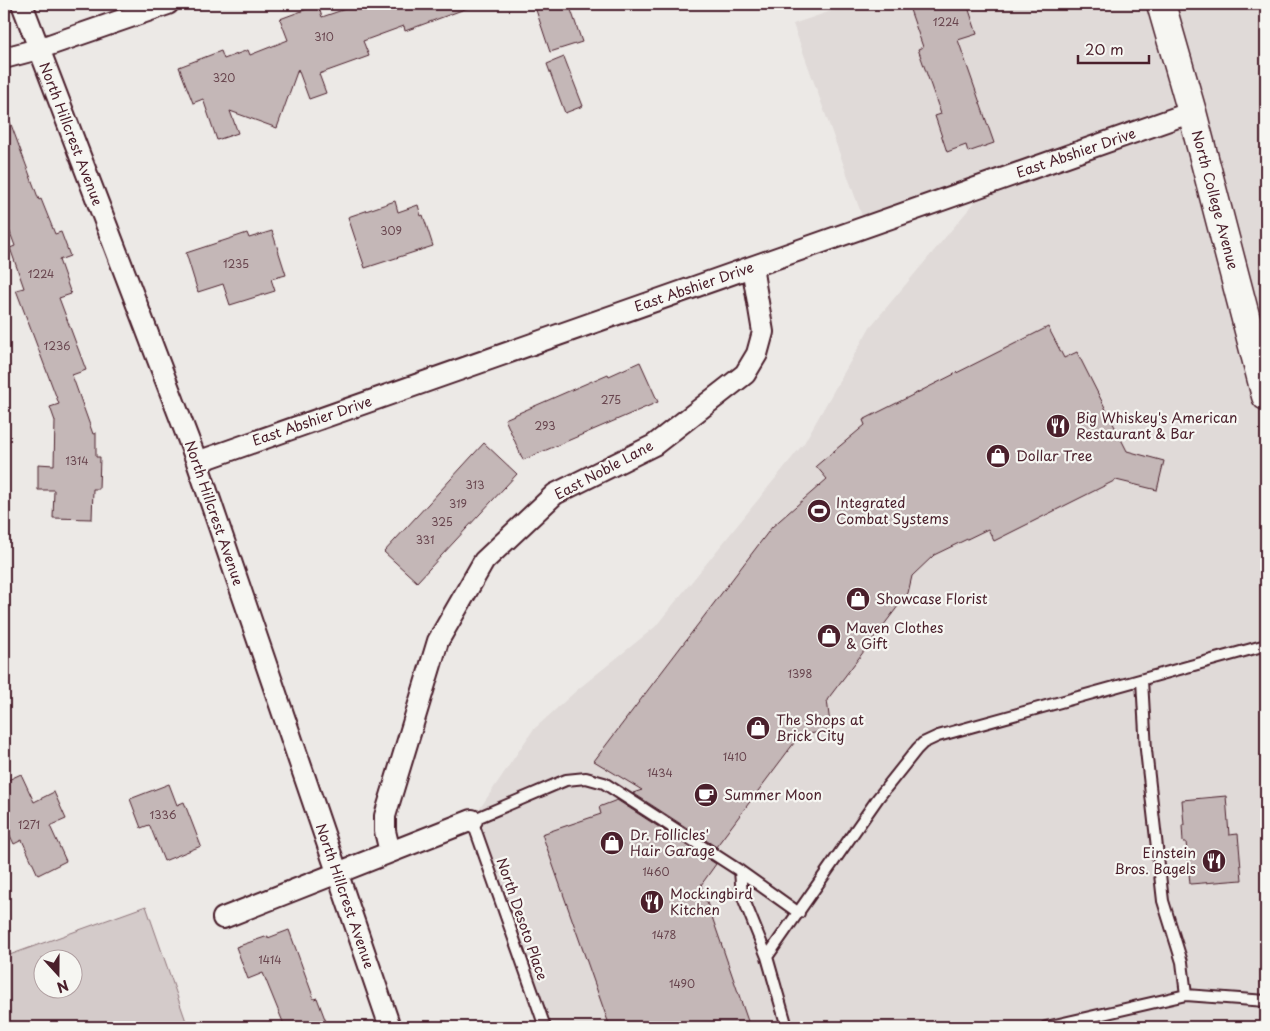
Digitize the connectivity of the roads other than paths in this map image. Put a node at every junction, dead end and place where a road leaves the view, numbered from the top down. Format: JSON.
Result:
{"nodes":[{"id":1,"x":22,"y":4,"type":"edge"},
{"id":2,"x":168,"y":4,"type":"edge"},
{"id":3,"x":1161,"y":4,"type":"edge"},
{"id":4,"x":38,"y":49,"type":"junction"},
{"id":5,"x":4,"y":58,"type":"edge"},
{"id":6,"x":1192,"y":112,"type":"junction"},
{"id":7,"x":752,"y":267,"type":"junction"},
{"id":8,"x":1266,"y":396,"type":"edge"},
{"id":9,"x":197,"y":462,"type":"junction"},
{"id":10,"x":1266,"y":646,"type":"edge"},
{"id":11,"x":1142,"y":680,"type":"junction"},
{"id":12,"x":472,"y":820,"type":"junction"},
{"id":13,"x":390,"y":852,"type":"junction"},
{"id":14,"x":740,"y":871,"type":"junction"},
{"id":15,"x":337,"y":873,"type":"junction"},
{"id":16,"x":799,"y":913,"type":"junction"},
{"id":17,"x":223,"y":918,"type":"dead end"},
{"id":18,"x":767,"y":957,"type":"junction"},
{"id":19,"x":1186,"y":995,"type":"junction"},
{"id":20,"x":1266,"y":1001,"type":"edge"},
{"id":21,"x":390,"y":1027,"type":"edge"},
{"id":22,"x":545,"y":1027,"type":"edge"},
{"id":23,"x":787,"y":1027,"type":"edge"},
{"id":24,"x":1046,"y":1027,"type":"edge"}],
"edges":[{"from":1,"to":4,"type":"street","name":"North Hillcrest Avenue"},
{"from":2,"to":4,"type":"street"},
{"from":3,"to":6,"type":"main road","name":"North College Avenue"},
{"from":4,"to":5,"type":"street"},
{"from":4,"to":9,"type":"street","name":"North Hillcrest Avenue"},
{"from":6,"to":7,"type":"street","name":"East Abshier Drive"},
{"from":6,"to":8,"type":"main road","name":"North College Avenue"},
{"from":7,"to":9,"type":"street","name":"East Abshier Drive"},
{"from":7,"to":13,"type":"street","name":"East Noble Lane"},
{"from":9,"to":15,"type":"street","name":"North Hillcrest Avenue"},
{"from":10,"to":11,"type":"lane"},
{"from":11,"to":16,"type":"lane"},
{"from":11,"to":19,"type":"lane"},
{"from":12,"to":13,"type":"street"},
{"from":12,"to":14,"type":"lane"},
{"from":12,"to":22,"type":"lane","name":"North Desoto Place"},
{"from":13,"to":15,"type":"street"},
{"from":14,"to":16,"type":"lane"},
{"from":14,"to":18,"type":"lane"},
{"from":15,"to":17,"type":"street"},
{"from":15,"to":21,"type":"street","name":"North Hillcrest Avenue"},
{"from":16,"to":18,"type":"lane"},
{"from":18,"to":23,"type":"lane"},
{"from":19,"to":20,"type":"lane"},
{"from":19,"to":24,"type":"lane"}]}
